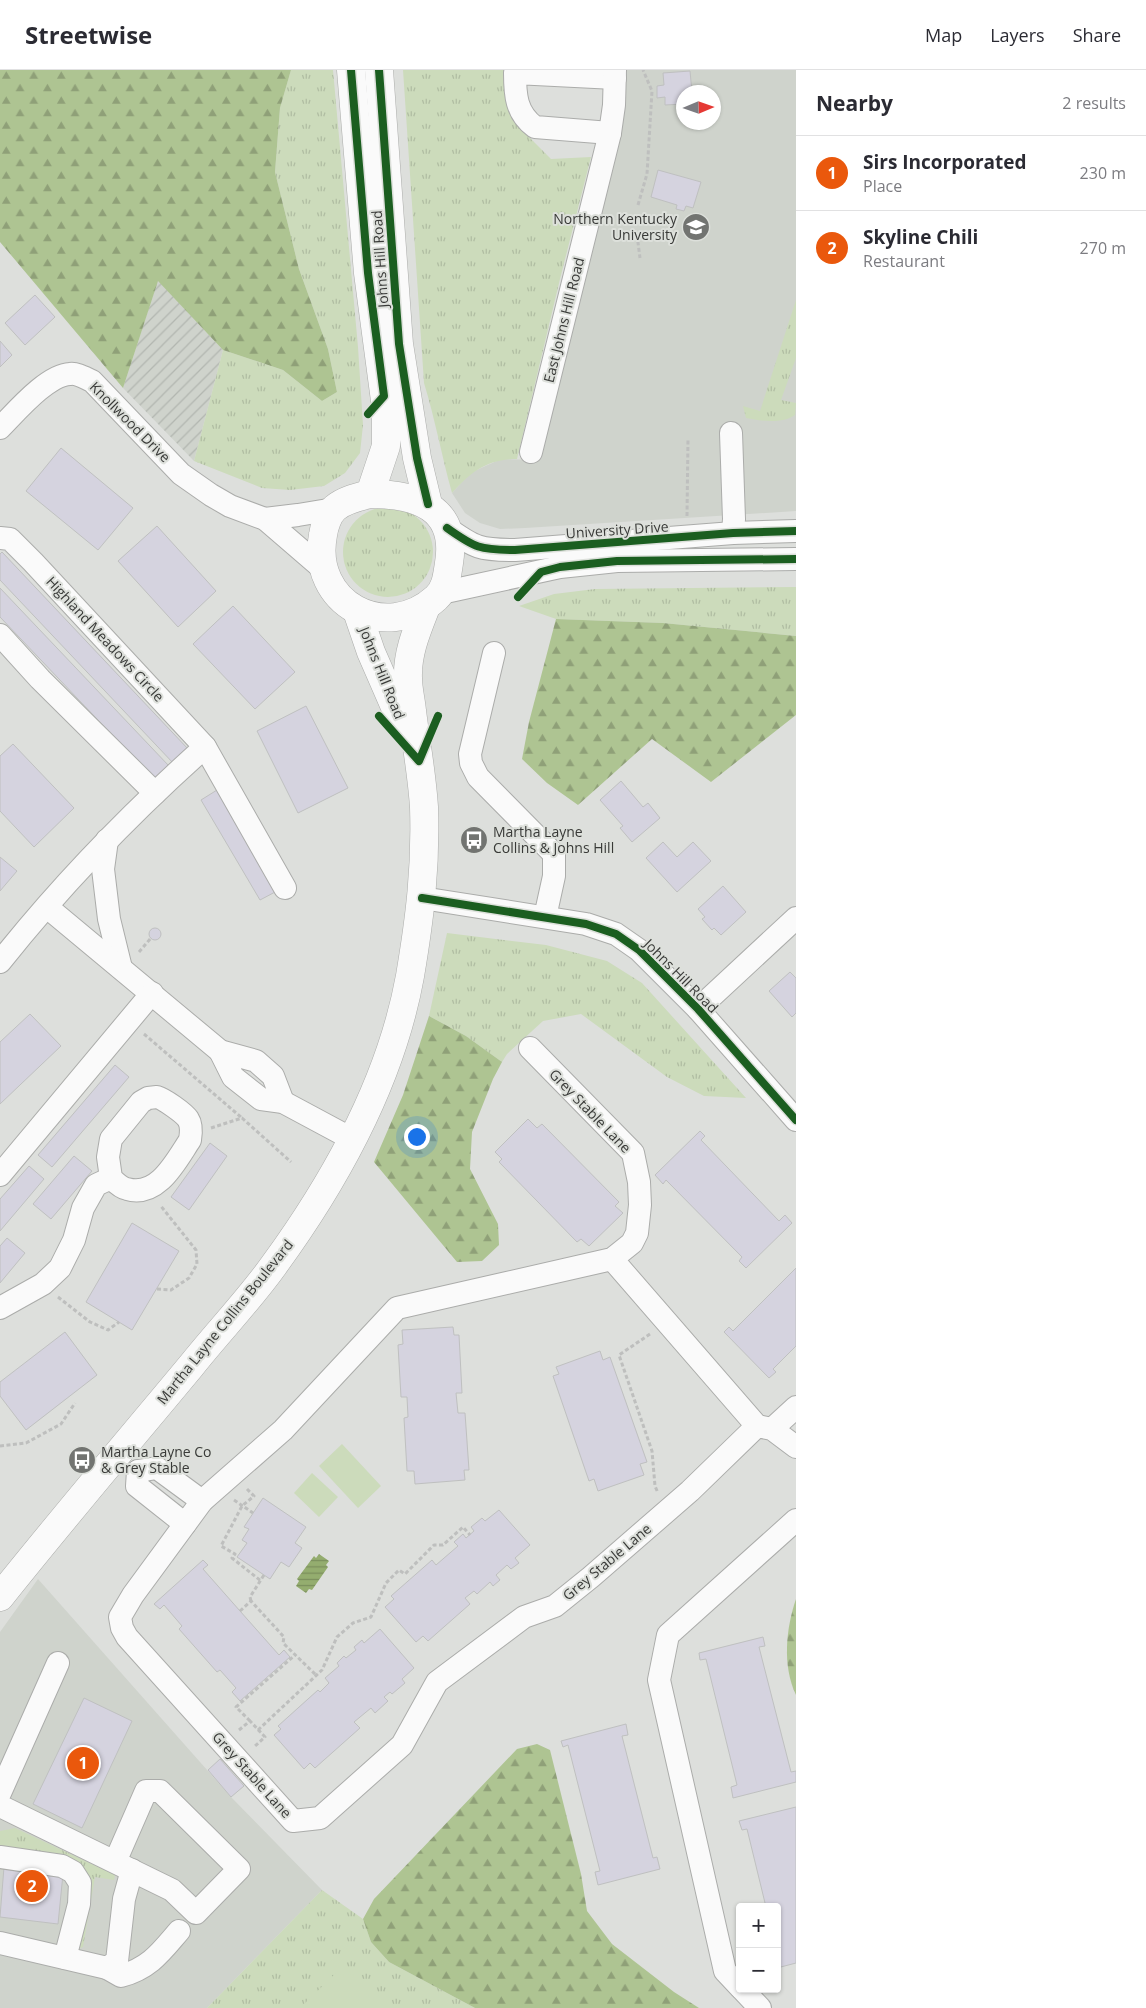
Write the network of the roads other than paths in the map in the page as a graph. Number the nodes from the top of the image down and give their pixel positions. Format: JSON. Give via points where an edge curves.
{"nodes":[{"id":1,"x":351,"y":70,"type":"edge"},
{"id":2,"x":379,"y":70,"type":"edge"},
{"id":3,"x":615,"y":74,"type":"edge"},
{"id":4,"x":610,"y":133,"type":"junction"},
{"id":5,"x":0,"y":428,"type":"edge"},
{"id":6,"x":731,"y":433,"type":"dead end"},
{"id":7,"x":530,"y":452,"type":"dead end"},
{"id":8,"x":370,"y":494,"type":"junction"},
{"id":9,"x":428,"y":504,"type":"junction"},
{"id":10,"x":334,"y":508,"type":"junction"},
{"id":11,"x":265,"y":519,"type":"junction"},
{"id":12,"x":447,"y":528,"type":"junction"},
{"id":13,"x":796,"y":531,"type":"edge"},
{"id":14,"x":733,"y":533,"type":"junction"},
{"id":15,"x":0,"y":538,"type":"edge"},
{"id":16,"x":796,"y":559,"type":"edge"},
{"id":17,"x":323,"y":569,"type":"junction"},
{"id":18,"x":434,"y":600,"type":"junction"},
{"id":19,"x":357,"y":611,"type":"junction"},
{"id":20,"x":0,"y":635,"type":"edge"},
{"id":21,"x":494,"y":653,"type":"dead end"},
{"id":22,"x":205,"y":747,"type":"junction"},
{"id":23,"x":419,"y":761,"type":"junction"},
{"id":24,"x":155,"y":793,"type":"junction"},
{"id":25,"x":107,"y":840,"type":"junction"},
{"id":26,"x":285,"y":888,"type":"dead end"},
{"id":27,"x":422,"y":898,"type":"junction"},
{"id":28,"x":47,"y":907,"type":"junction"},
{"id":29,"x":545,"y":917,"type":"junction"},
{"id":30,"x":796,"y":918,"type":"edge"},
{"id":31,"x":0,"y":962,"type":"edge"},
{"id":32,"x":121,"y":968,"type":"junction"},
{"id":33,"x":152,"y":993,"type":"junction"},
{"id":34,"x":698,"y":1009,"type":"junction"},
{"id":35,"x":530,"y":1048,"type":"dead end"},
{"id":36,"x":796,"y":1120,"type":"edge"},
{"id":37,"x":352,"y":1139,"type":"junction"},
{"id":38,"x":0,"y":1175,"type":"edge"},
{"id":39,"x":110,"y":1178,"type":"junction"},
{"id":40,"x":612,"y":1258,"type":"junction"},
{"id":41,"x":0,"y":1308,"type":"edge"},
{"id":42,"x":796,"y":1407,"type":"edge"},
{"id":43,"x":765,"y":1427,"type":"junction"},
{"id":44,"x":796,"y":1447,"type":"edge"},
{"id":45,"x":127,"y":1463,"type":"junction"},
{"id":46,"x":202,"y":1501,"type":"junction"},
{"id":47,"x":796,"y":1520,"type":"edge"},
{"id":48,"x":185,"y":1524,"type":"junction"},
{"id":49,"x":0,"y":1597,"type":"edge"},
{"id":50,"x":58,"y":1663,"type":"dead end"},
{"id":51,"x":0,"y":1793,"type":"edge"},
{"id":52,"x":0,"y":1806,"type":"edge"},
{"id":53,"x":0,"y":1858,"type":"edge"},
{"id":54,"x":123,"y":1866,"type":"junction"},
{"id":55,"x":179,"y":1931,"type":"dead end"},
{"id":56,"x":0,"y":1943,"type":"edge"},
{"id":57,"x":65,"y":1958,"type":"junction"},
{"id":58,"x":107,"y":1968,"type":"junction"},
{"id":59,"x":736,"y":1983,"type":"edge"},
{"id":60,"x":746,"y":1993,"type":"edge"},
{"id":61,"x":760,"y":2008,"type":"edge"}],
"edges":[{"from":1,"to":8,"type":"main road","name":"Johns Hill Road","via":[[368,273],[386,408],[386,446]]},
{"from":2,"to":9,"type":"main road","name":"Johns Hill Road","via":[[399,344],[417,458]]},
{"from":3,"to":4,"type":"street","name":"East Johns Hill Road"},
{"from":3,"to":4,"type":"street","via":[[515,74],[515,95],[525,120],[535,126]]},
{"from":4,"to":7,"type":"street","name":"East Johns Hill Road"},
{"from":5,"to":11,"type":"street","name":"Knollwood Drive","via":[[45,385],[61,376],[79,375],[92,381],[181,474],[230,506]]},
{"from":6,"to":14,"type":"street"},
{"from":8,"to":9,"type":"main road","via":[[394,494]]},
{"from":8,"to":10,"type":"main road"},
{"from":9,"to":12,"type":"main road"},
{"from":10,"to":11,"type":"street","name":"Knollwood Drive"},
{"from":10,"to":17,"type":"main road","via":[[324,527],[320,548]]},
{"from":11,"to":17,"type":"street","name":"Knollwood Drive"},
{"from":12,"to":14,"type":"street","name":"University Drive","via":[[472,545],[488,550]]},
{"from":12,"to":18,"type":"main road","via":[[450,560],[446,581]]},
{"from":13,"to":14,"type":"street","name":"University Drive"},
{"from":15,"to":22,"type":"street","name":"Highland Meadows Circle","via":[[10,538],[28,556]]},
{"from":16,"to":18,"type":"street","via":[[617,560],[560,567]]},
{"from":17,"to":19,"type":"main road","via":[[337,595]]},
{"from":18,"to":19,"type":"main road","via":[[416,613],[401,617],[385,618]]},
{"from":18,"to":23,"type":"main road","name":"Johns Hill Road","via":[[411,646],[408,678]]},
{"from":19,"to":23,"type":"main road","name":"Johns Hill Road","via":[[371,652]]},
{"from":20,"to":24,"type":"street"},
{"from":21,"to":29,"type":"street","via":[[470,754],[471,763],[478,777],[554,854],[554,876]]},
{"from":22,"to":24,"type":"street"},
{"from":22,"to":26,"type":"street","name":"Highland Meadows Circle"},
{"from":23,"to":27,"type":"main road","name":"Johns Hill Road","via":[[425,849]]},
{"from":24,"to":25,"type":"street"},
{"from":25,"to":28,"type":"street"},
{"from":25,"to":32,"type":"street","via":[[103,869],[109,920]]},
{"from":27,"to":29,"type":"street","name":"Johns Hill Road"},
{"from":27,"to":37,"type":"main road","name":"Martha Layne Collins Boulevard","via":[[400,1019],[386,1062]]},
{"from":28,"to":31,"type":"street"},
{"from":28,"to":32,"type":"street"},
{"from":29,"to":34,"type":"street","name":"Johns Hill Road","via":[[586,924],[616,934],[639,950]]},
{"from":30,"to":34,"type":"street"},
{"from":32,"to":33,"type":"street"},
{"from":33,"to":37,"type":"street","via":[[220,1051],[233,1077],[261,1099],[283,1102]]},
{"from":33,"to":38,"type":"street"},
{"from":34,"to":36,"type":"street","name":"Johns Hill Road"},
{"from":35,"to":40,"type":"street","name":"Grey Stable Lane","via":[[633,1153],[639,1182],[637,1232],[632,1243]]},
{"from":37,"to":45,"type":"main road","name":"Martha Layne Collins Boulevard","via":[[322,1194],[273,1267]]},
{"from":39,"to":39,"type":"street","via":[[108,1157],[111,1139],[141,1102],[157,1097],[188,1119],[190,1140],[162,1180],[146,1188],[126,1189]]},
{"from":39,"to":41,"type":"street","via":[[96,1185],[60,1268],[42,1284]]},
{"from":40,"to":43,"type":"street"},
{"from":40,"to":46,"type":"street","name":"Grey Stable Lane","via":[[397,1308],[284,1430]]},
{"from":42,"to":43,"type":"street","name":"Grey Stable Lane"},
{"from":43,"to":44,"type":"street"},
{"from":43,"to":48,"type":"street","name":"Grey Stable Lane","via":[[591,1578],[554,1606],[524,1617],[437,1682],[402,1745],[320,1818],[293,1821],[122,1628],[120,1617],[133,1595]]},
{"from":45,"to":46,"type":"street","via":[[157,1468]]},
{"from":45,"to":48,"type":"street","via":[[137,1486]]},
{"from":45,"to":49,"type":"main road","name":"Martha Layne Collins Boulevard","via":[[40,1545]]},
{"from":46,"to":48,"type":"street","name":"Grey Stable Lane"},
{"from":47,"to":59,"type":"street","via":[[668,1635],[659,1680],[725,1971]]},
{"from":50,"to":51,"type":"street"},
{"from":52,"to":54,"type":"street"},
{"from":53,"to":57,"type":"street","via":[[62,1866],[73,1872],[80,1883],[79,1904]]},
{"from":54,"to":54,"type":"street","via":[[172,1890],[196,1913],[239,1869],[160,1791],[146,1791]]},
{"from":54,"to":58,"type":"street","via":[[124,1898],[117,1961]]},
{"from":55,"to":58,"type":"street","via":[[154,1960],[135,1972],[121,1976]]},
{"from":56,"to":57,"type":"street"},
{"from":57,"to":58,"type":"street"},
{"from":60,"to":61,"type":"street"}]}
